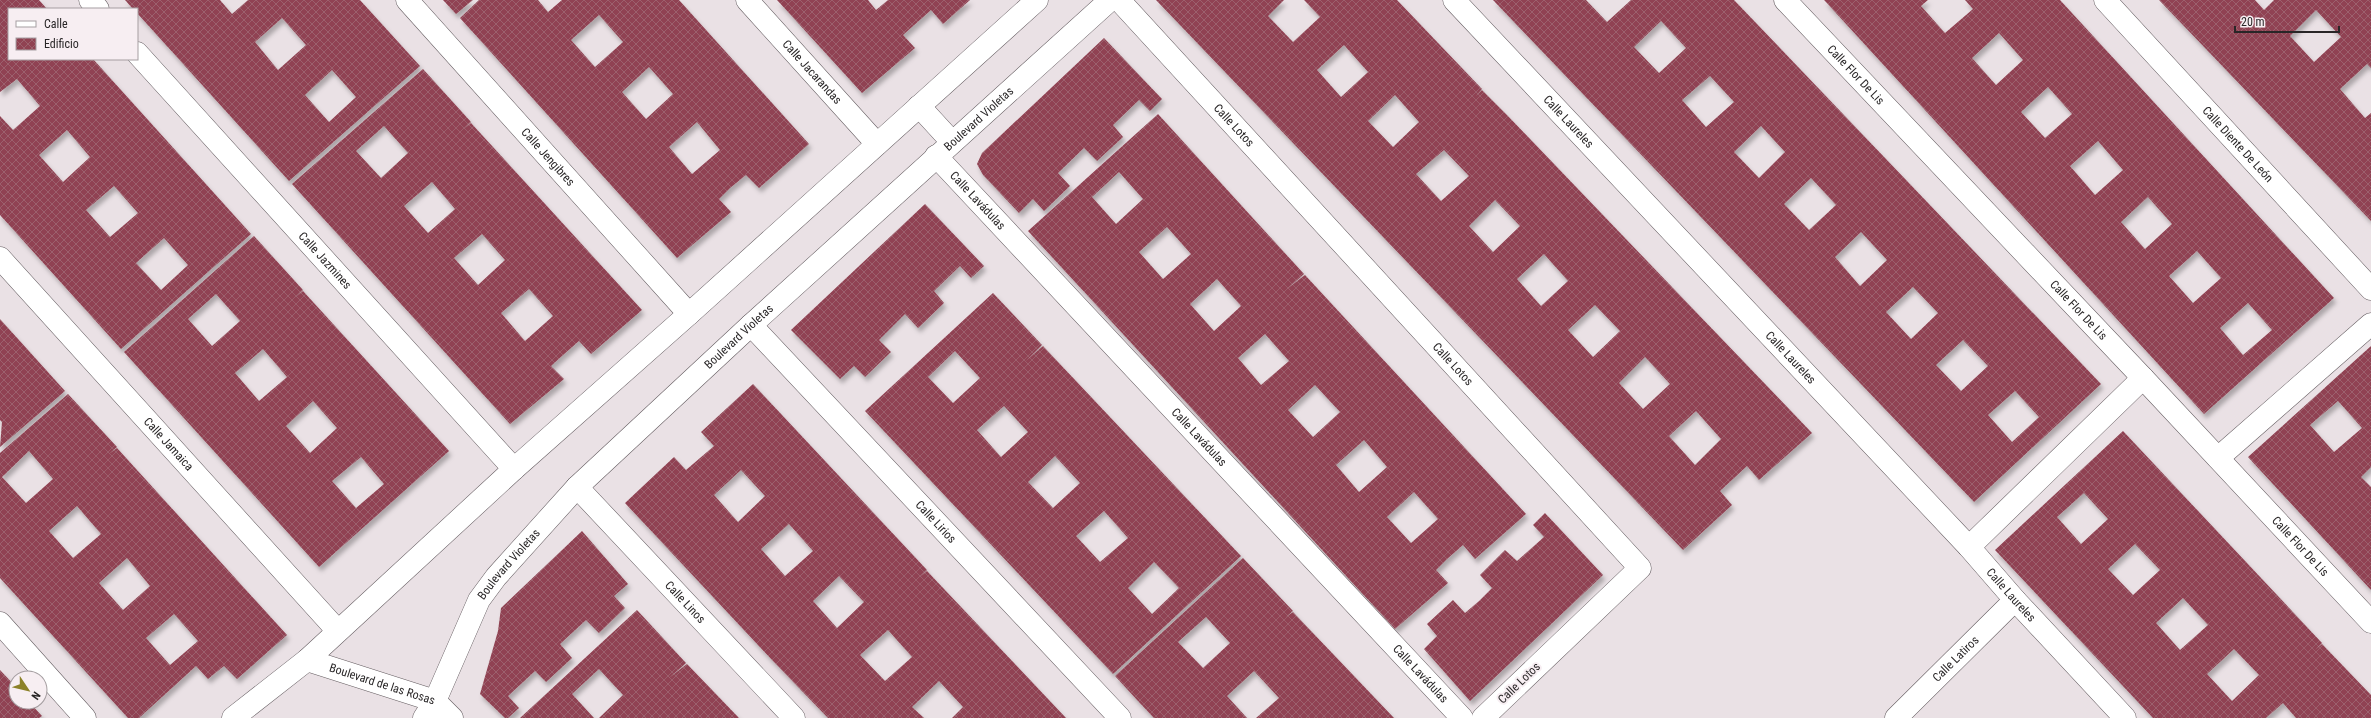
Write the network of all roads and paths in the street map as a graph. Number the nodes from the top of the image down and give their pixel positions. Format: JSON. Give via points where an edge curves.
{"nodes":[{"id":1,"x":90,"y":0,"type":"edge"},
{"id":2,"x":407,"y":0,"type":"edge"},
{"id":3,"x":747,"y":0,"type":"edge"},
{"id":4,"x":1037,"y":0,"type":"edge"},
{"id":5,"x":1110,"y":0,"type":"edge"},
{"id":6,"x":1119,"y":0,"type":"edge"},
{"id":7,"x":1454,"y":0,"type":"edge"},
{"id":8,"x":1785,"y":0,"type":"edge"},
{"id":9,"x":2105,"y":0,"type":"edge"},
{"id":10,"x":97,"y":8,"type":"edge"},
{"id":11,"x":138,"y":53,"type":"edge"},
{"id":12,"x":919,"y":106,"type":"junction"},
{"id":13,"x":877,"y":144,"type":"junction"},
{"id":14,"x":944,"y":149,"type":"junction"},
{"id":15,"x":0,"y":258,"type":"edge"},
{"id":16,"x":2371,"y":289,"type":"edge"},
{"id":17,"x":689,"y":314,"type":"junction"},
{"id":18,"x":2371,"y":324,"type":"edge"},
{"id":19,"x":751,"y":325,"type":"junction"},
{"id":20,"x":2143,"y":378,"type":"junction"},
{"id":21,"x":2218,"y":458,"type":"junction"},
{"id":22,"x":514,"y":469,"type":"junction"},
{"id":23,"x":577,"y":487,"type":"junction"},
{"id":24,"x":1969,"y":547,"type":"junction"},
{"id":25,"x":2014,"y":600,"type":"junction"},
{"id":26,"x":2371,"y":622,"type":"edge"},
{"id":27,"x":0,"y":623,"type":"edge"},
{"id":28,"x":337,"y":630,"type":"junction"},
{"id":29,"x":307,"y":660,"type":"junction"},
{"id":30,"x":430,"y":709,"type":"edge"},
{"id":31,"x":85,"y":718,"type":"edge"},
{"id":32,"x":233,"y":718,"type":"edge"},
{"id":33,"x":452,"y":718,"type":"edge"},
{"id":34,"x":794,"y":718,"type":"edge"},
{"id":35,"x":1120,"y":718,"type":"edge"},
{"id":36,"x":1462,"y":718,"type":"edge"},
{"id":37,"x":1483,"y":718,"type":"edge"},
{"id":38,"x":1896,"y":718,"type":"edge"},
{"id":39,"x":2125,"y":718,"type":"edge"}],
"edges":[{"from":1,"to":10,"type":"street"},
{"from":2,"to":17,"type":"street","name":"Calle Jengibres"},
{"from":3,"to":13,"type":"street","name":"Calle Jacarandas"},
{"from":4,"to":12,"type":"street"},
{"from":5,"to":14,"type":"street","name":"Boulevard Violetas"},
{"from":6,"to":37,"type":"street","name":"Calle Lotos","via":[[1640,568]]},
{"from":7,"to":24,"type":"street","name":"Calle Laureles"},
{"from":8,"to":20,"type":"street","name":"Calle Flor De Lis"},
{"from":9,"to":16,"type":"street","name":"Calle Diente De León"},
{"from":11,"to":22,"type":"street","name":"Calle Jazmines"},
{"from":12,"to":13,"type":"street"},
{"from":12,"to":14,"type":"street","name":"Calle Lavádulas"},
{"from":13,"to":17,"type":"street"},
{"from":14,"to":19,"type":"street","name":"Boulevard Violetas"},
{"from":14,"to":36,"type":"street","name":"Calle Lavádulas"},
{"from":15,"to":28,"type":"street","name":"Calle Jamaica"},
{"from":17,"to":22,"type":"street"},
{"from":18,"to":21,"type":"street"},
{"from":19,"to":23,"type":"street","name":"Boulevard Violetas"},
{"from":19,"to":35,"type":"street","name":"Calle Lirios"},
{"from":20,"to":21,"type":"street","name":"Calle Flor De Lis"},
{"from":20,"to":24,"type":"street"},
{"from":21,"to":26,"type":"street","name":"Calle Flor De Lis"},
{"from":22,"to":28,"type":"street"},
{"from":23,"to":30,"type":"street","name":"Boulevard Violetas","via":[[496,577],[479,600]]},
{"from":23,"to":34,"type":"street","name":"Calle Linos"},
{"from":24,"to":25,"type":"street","name":"Calle Laureles"},
{"from":25,"to":38,"type":"street","name":"Calle Latiros"},
{"from":25,"to":39,"type":"street","name":"Calle Laureles"},
{"from":27,"to":31,"type":"street"},
{"from":28,"to":29,"type":"street"},
{"from":29,"to":30,"type":"street","name":"Boulevard de las Rosas"},
{"from":29,"to":32,"type":"street"},
{"from":30,"to":33,"type":"street","name":"Boulevard de las Rosas"}]}
